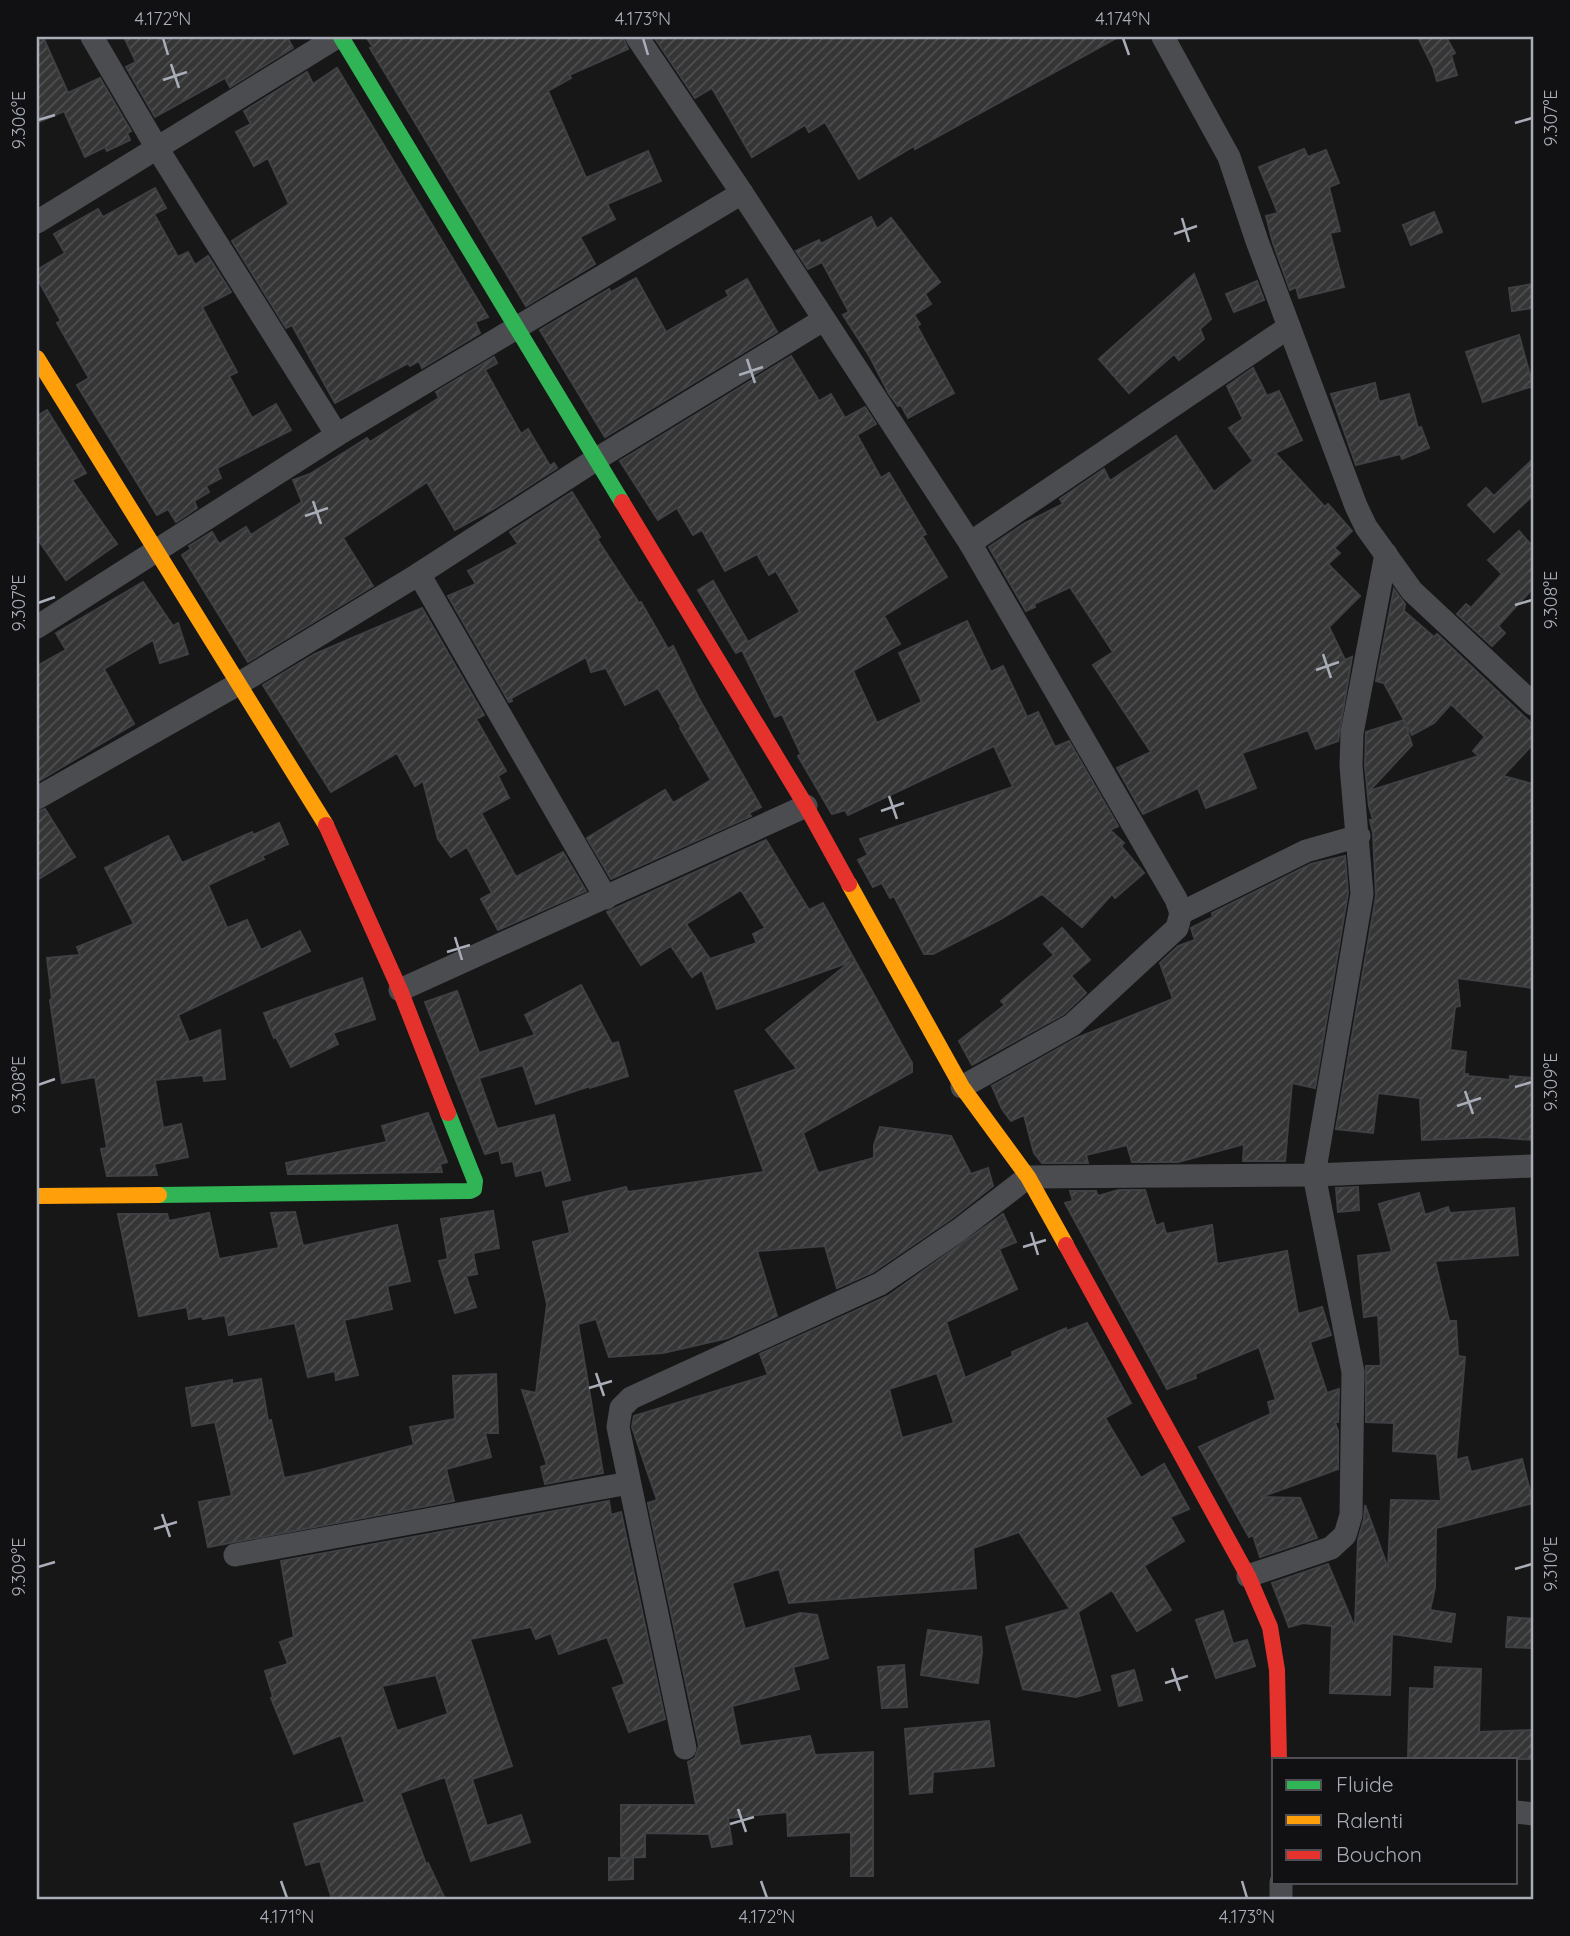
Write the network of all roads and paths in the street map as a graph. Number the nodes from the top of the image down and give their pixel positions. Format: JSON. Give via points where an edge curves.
{"nodes":[{"id":1,"x":92,"y":37,"type":"edge"},
{"id":2,"x":339,"y":37,"type":"edge"},
{"id":3,"x":637,"y":37,"type":"edge"},
{"id":4,"x":1163,"y":37,"type":"edge"},
{"id":5,"x":157,"y":148,"type":"junction"},
{"id":6,"x":742,"y":193,"type":"junction"},
{"id":7,"x":37,"y":222,"type":"edge"},
{"id":8,"x":823,"y":320,"type":"junction"},
{"id":9,"x":1289,"y":327,"type":"junction"},
{"id":10,"x":516,"y":328,"type":"junction"},
{"id":11,"x":37,"y":358,"type":"edge"},
{"id":12,"x":337,"y":435,"type":"junction"},
{"id":13,"x":595,"y":460,"type":"junction"},
{"id":14,"x":970,"y":543,"type":"junction"},
{"id":15,"x":156,"y":549,"type":"junction"},
{"id":16,"x":1386,"y":554,"type":"junction"},
{"id":17,"x":419,"y":574,"type":"junction"},
{"id":18,"x":37,"y":627,"type":"edge"},
{"id":19,"x":240,"y":683,"type":"junction"},
{"id":20,"x":1533,"y":704,"type":"edge"},
{"id":21,"x":37,"y":798,"type":"edge"},
{"id":22,"x":806,"y":806,"type":"junction"},
{"id":23,"x":1359,"y":836,"type":"junction"},
{"id":24,"x":606,"y":898,"type":"junction"},
{"id":25,"x":1181,"y":913,"type":"junction"},
{"id":26,"x":400,"y":990,"type":"junction"},
{"id":27,"x":962,"y":1087,"type":"junction"},
{"id":28,"x":1533,"y":1166,"type":"edge"},
{"id":29,"x":1314,"y":1175,"type":"junction"},
{"id":30,"x":1028,"y":1177,"type":"junction"},
{"id":31,"x":37,"y":1196,"type":"edge"},
{"id":32,"x":629,"y":1483,"type":"junction"},
{"id":33,"x":235,"y":1555,"type":"dead end"},
{"id":34,"x":1248,"y":1576,"type":"junction"},
{"id":35,"x":685,"y":1748,"type":"dead end"},
{"id":36,"x":1279,"y":1758,"type":"edge"}],
"edges":[{"from":1,"to":5,"type":"street"},
{"from":2,"to":5,"type":"street"},
{"from":2,"to":10,"type":"street"},
{"from":3,"to":6,"type":"street"},
{"from":4,"to":9,"type":"street","via":[[1229,157]]},
{"from":5,"to":7,"type":"street"},
{"from":5,"to":12,"type":"street"},
{"from":6,"to":8,"type":"street"},
{"from":6,"to":10,"type":"street"},
{"from":8,"to":13,"type":"street"},
{"from":8,"to":14,"type":"street"},
{"from":9,"to":14,"type":"street"},
{"from":9,"to":16,"type":"street","via":[[1356,506]]},
{"from":10,"to":12,"type":"street"},
{"from":10,"to":13,"type":"street"},
{"from":11,"to":15,"type":"street"},
{"from":12,"to":15,"type":"street"},
{"from":13,"to":17,"type":"street"},
{"from":13,"to":22,"type":"street"},
{"from":14,"to":25,"type":"street"},
{"from":15,"to":18,"type":"street"},
{"from":15,"to":19,"type":"street"},
{"from":16,"to":20,"type":"street","via":[[1412,591]]},
{"from":16,"to":23,"type":"street","via":[[1352,733]]},
{"from":17,"to":19,"type":"street"},
{"from":17,"to":24,"type":"street"},
{"from":19,"to":21,"type":"street"},
{"from":19,"to":26,"type":"street","via":[[324,820]]},
{"from":22,"to":24,"type":"street"},
{"from":22,"to":27,"type":"street"},
{"from":23,"to":25,"type":"street","via":[[1306,851]]},
{"from":23,"to":29,"type":"street","via":[[1362,894]]},
{"from":24,"to":26,"type":"street"},
{"from":25,"to":27,"type":"street","via":[[1177,928],[1072,1025]]},
{"from":26,"to":31,"type":"street","via":[[475,1181],[472,1191]]},
{"from":27,"to":30,"type":"street"},
{"from":28,"to":29,"type":"street"},
{"from":29,"to":30,"type":"street"},
{"from":29,"to":34,"type":"street","via":[[1353,1372],[1351,1515],[1345,1535],[1331,1548]]},
{"from":30,"to":32,"type":"street","via":[[880,1284],[631,1398],[621,1408],[618,1427]]},
{"from":30,"to":34,"type":"street"},
{"from":32,"to":33,"type":"street"},
{"from":32,"to":35,"type":"street"},
{"from":34,"to":36,"type":"street","via":[[1270,1627],[1277,1670]]}]}
